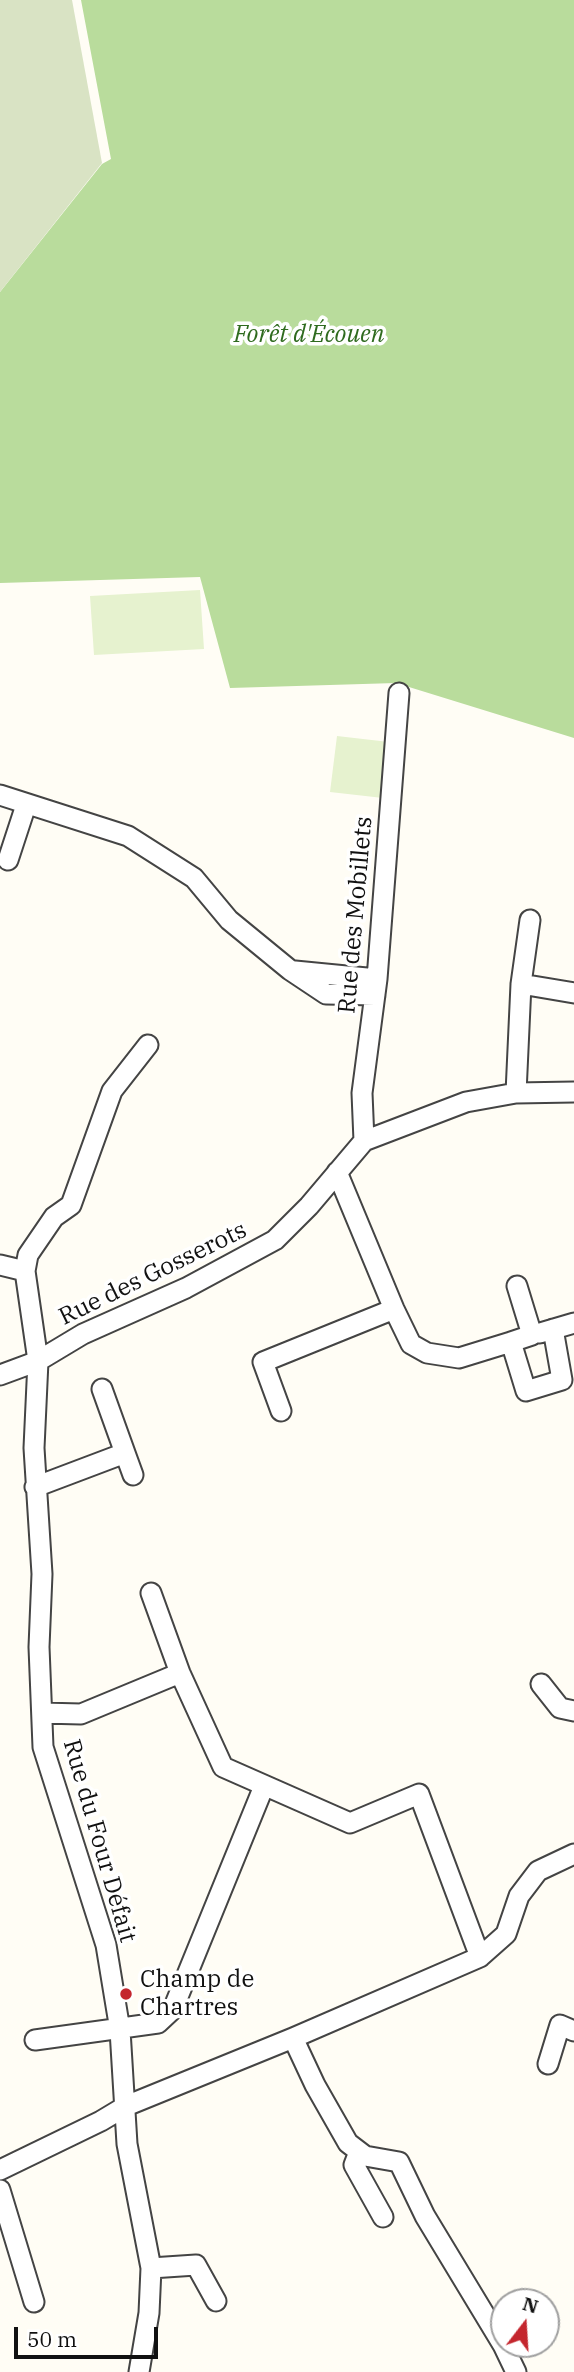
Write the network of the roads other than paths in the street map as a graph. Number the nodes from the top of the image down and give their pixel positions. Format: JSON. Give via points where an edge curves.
{"nodes":[{"id":1,"x":399,"y":693,"type":"dead end"},
{"id":2,"x":0,"y":795,"type":"edge"},
{"id":3,"x":26,"y":805,"type":"junction"},
{"id":4,"x":8,"y":860,"type":"dead end"},
{"id":5,"x":530,"y":920,"type":"dead end"},
{"id":6,"x":521,"y":984,"type":"junction"},
{"id":7,"x":376,"y":987,"type":"junction"},
{"id":8,"x":574,"y":993,"type":"edge"},
{"id":9,"x":148,"y":1045,"type":"dead end"},
{"id":10,"x":574,"y":1092,"type":"edge"},
{"id":11,"x":516,"y":1093,"type":"junction"},
{"id":12,"x":364,"y":1141,"type":"junction"},
{"id":13,"x":337,"y":1172,"type":"junction"},
{"id":14,"x":0,"y":1265,"type":"edge"},
{"id":15,"x":26,"y":1271,"type":"junction"},
{"id":16,"x":516,"y":1286,"type":"dead end"},
{"id":17,"x":394,"y":1309,"type":"junction"},
{"id":18,"x":574,"y":1323,"type":"edge"},
{"id":19,"x":553,"y":1329,"type":"junction"},
{"id":20,"x":532,"y":1335,"type":"junction"},
{"id":21,"x":511,"y":1342,"type":"junction"},
{"id":22,"x":38,"y":1361,"type":"junction"},
{"id":23,"x":0,"y":1375,"type":"edge"},
{"id":24,"x":102,"y":1389,"type":"dead end"},
{"id":25,"x":281,"y":1411,"type":"dead end"},
{"id":26,"x":125,"y":1453,"type":"junction"},
{"id":27,"x":134,"y":1475,"type":"dead end"},
{"id":28,"x":35,"y":1487,"type":"junction"},
{"id":29,"x":151,"y":1593,"type":"dead end"},
{"id":30,"x":180,"y":1673,"type":"junction"},
{"id":31,"x":541,"y":1684,"type":"dead end"},
{"id":32,"x":574,"y":1711,"type":"edge"},
{"id":33,"x":42,"y":1713,"type":"junction"},
{"id":34,"x":264,"y":1786,"type":"junction"},
{"id":35,"x":574,"y":1854,"type":"edge"},
{"id":36,"x":480,"y":1957,"type":"junction"},
{"id":37,"x":120,"y":2030,"type":"junction"},
{"id":38,"x":574,"y":2031,"type":"edge"},
{"id":39,"x":293,"y":2038,"type":"junction"},
{"id":40,"x":35,"y":2040,"type":"dead end"},
{"id":41,"x":548,"y":2064,"type":"dead end"},
{"id":42,"x":126,"y":2106,"type":"junction"},
{"id":43,"x":359,"y":2152,"type":"junction"},
{"id":44,"x":0,"y":2170,"type":"edge"},
{"id":45,"x":0,"y":2190,"type":"edge"},
{"id":46,"x":383,"y":2217,"type":"dead end"},
{"id":47,"x":151,"y":2268,"type":"junction"},
{"id":48,"x":216,"y":2301,"type":"dead end"},
{"id":49,"x":34,"y":2302,"type":"dead end"},
{"id":50,"x":139,"y":2372,"type":"edge"},
{"id":51,"x":516,"y":2372,"type":"edge"}],
"edges":[{"from":1,"to":7,"type":"street","name":"Rue des Mobillets"},
{"from":2,"to":3,"type":"street"},
{"from":3,"to":4,"type":"street"},
{"from":3,"to":7,"type":"street","via":[[128,836],[194,878],[229,920],[290,970]]},
{"from":5,"to":6,"type":"street"},
{"from":6,"to":8,"type":"street"},
{"from":6,"to":11,"type":"street"},
{"from":7,"to":12,"type":"street","name":"Rue des Mobillets","via":[[362,1093]]},
{"from":9,"to":15,"type":"street","via":[[112,1091],[71,1205],[54,1217],[28,1255]]},
{"from":10,"to":11,"type":"street","name":"Rue des Gosserots"},
{"from":11,"to":12,"type":"street","name":"Rue des Gosserots","via":[[466,1102]]},
{"from":12,"to":13,"type":"street","name":"Rue des Gosserots"},
{"from":13,"to":17,"type":"street"},
{"from":13,"to":22,"type":"street","name":"Rue des Gosserots","via":[[275,1240],[186,1288],[83,1334]]},
{"from":14,"to":15,"type":"street"},
{"from":15,"to":22,"type":"street","name":"Rue du Four Défait"},
{"from":16,"to":20,"type":"street"},
{"from":17,"to":21,"type":"street","via":[[411,1344],[427,1353],[459,1359]]},
{"from":17,"to":25,"type":"street","via":[[263,1362]]},
{"from":18,"to":19,"type":"street"},
{"from":19,"to":20,"type":"street"},
{"from":19,"to":21,"type":"street","via":[[562,1380],[547,1385],[526,1391]]},
{"from":20,"to":21,"type":"street"},
{"from":22,"to":23,"type":"street","name":"Rue des Gosserots"},
{"from":22,"to":28,"type":"street","name":"Rue du Four Défait"},
{"from":24,"to":26,"type":"street"},
{"from":26,"to":27,"type":"street"},
{"from":26,"to":28,"type":"street"},
{"from":28,"to":33,"type":"street","name":"Rue du Four Défait","via":[[42,1574]]},
{"from":29,"to":30,"type":"street"},
{"from":30,"to":33,"type":"street","via":[[81,1714]]},
{"from":30,"to":34,"type":"street","via":[[223,1767]]},
{"from":31,"to":32,"type":"street","via":[[560,1708]]},
{"from":33,"to":37,"type":"street","name":"Rue du Four Défait","via":[[43,1747],[106,1945]]},
{"from":34,"to":36,"type":"street","via":[[349,1823],[419,1794]]},
{"from":34,"to":37,"type":"street","via":[[173,2009],[158,2023]]},
{"from":35,"to":36,"type":"street","via":[[538,1871],[519,1896],[506,1934]]},
{"from":36,"to":39,"type":"street"},
{"from":37,"to":40,"type":"street"},
{"from":37,"to":42,"type":"street","name":"Rue du Four Défait"},
{"from":38,"to":41,"type":"street","via":[[560,2025]]},
{"from":39,"to":42,"type":"street"},
{"from":39,"to":43,"type":"street","via":[[348,2143]]},
{"from":42,"to":44,"type":"street"},
{"from":42,"to":47,"type":"street","name":"Rue du Four Défait","via":[[127,2144]]},
{"from":43,"to":46,"type":"street","via":[[354,2165]]},
{"from":43,"to":51,"type":"street","via":[[399,2162],[425,2216]]},
{"from":45,"to":49,"type":"street"},
{"from":47,"to":48,"type":"street","via":[[196,2265]]},
{"from":47,"to":50,"type":"street","name":"Rue du Four Défait"}]}
